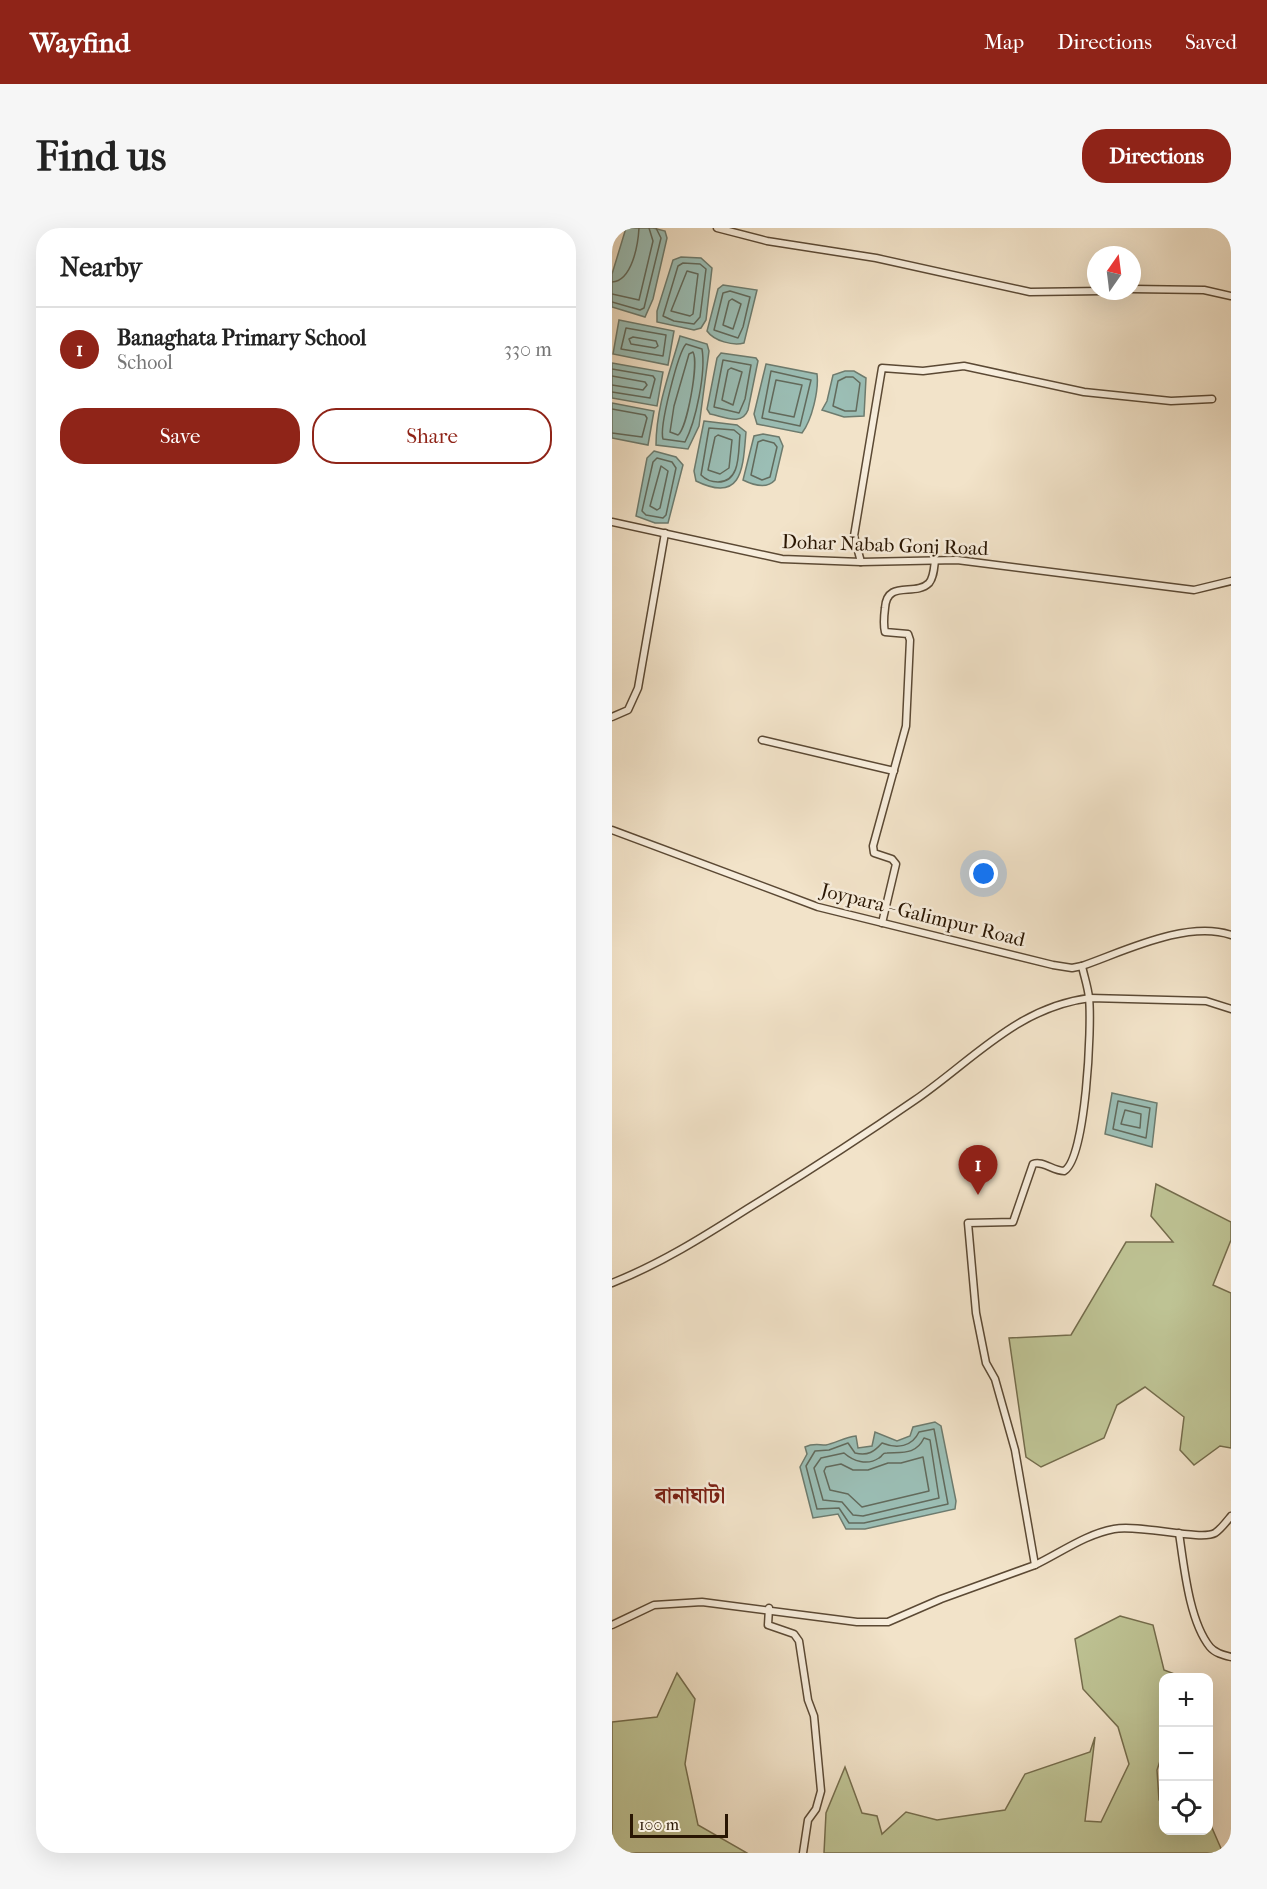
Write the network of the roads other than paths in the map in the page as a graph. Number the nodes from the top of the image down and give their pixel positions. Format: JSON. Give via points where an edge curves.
{"nodes":[{"id":1,"x":717,"y":228,"type":"edge"},
{"id":2,"x":1141,"y":289,"type":"edge"},
{"id":3,"x":1087,"y":291,"type":"edge"},
{"id":4,"x":1231,"y":296,"type":"edge"},
{"id":5,"x":1212,"y":399,"type":"dead end"},
{"id":6,"x":612,"y":522,"type":"edge"},
{"id":7,"x":665,"y":533,"type":"junction"},
{"id":8,"x":935,"y":560,"type":"junction"},
{"id":9,"x":861,"y":562,"type":"junction"},
{"id":10,"x":1231,"y":581,"type":"edge"},
{"id":11,"x":612,"y":717,"type":"edge"},
{"id":12,"x":762,"y":740,"type":"dead end"},
{"id":13,"x":894,"y":771,"type":"junction"},
{"id":14,"x":612,"y":830,"type":"edge"},
{"id":15,"x":882,"y":923,"type":"junction"},
{"id":16,"x":1231,"y":935,"type":"edge"},
{"id":17,"x":1082,"y":966,"type":"junction"},
{"id":18,"x":1090,"y":998,"type":"junction"},
{"id":19,"x":1231,"y":1009,"type":"edge"},
{"id":20,"x":612,"y":1283,"type":"edge"},
{"id":21,"x":1231,"y":1516,"type":"edge"},
{"id":22,"x":1179,"y":1533,"type":"junction"},
{"id":23,"x":1035,"y":1566,"type":"junction"},
{"id":24,"x":769,"y":1608,"type":"junction"},
{"id":25,"x":612,"y":1625,"type":"edge"},
{"id":26,"x":1231,"y":1657,"type":"edge"},
{"id":27,"x":803,"y":1853,"type":"edge"}],
"edges":[{"from":1,"to":3,"type":"street","via":[[767,242],[876,258],[1030,292]]},
{"from":2,"to":4,"type":"street","via":[[1204,290]]},
{"from":5,"to":9,"type":"street","via":[[1171,401],[1075,391],[964,366],[923,371],[882,368],[854,536]]},
{"from":6,"to":7,"type":"street","name":"Dohar Nabab Gonj Road"},
{"from":7,"to":9,"type":"street","name":"Dohar Nabab Gonj Road","via":[[782,559]]},
{"from":7,"to":11,"type":"street","via":[[638,688],[628,710]]},
{"from":8,"to":9,"type":"street","name":"Dohar Nabab Gonj Road"},
{"from":8,"to":10,"type":"street","name":"Dohar Nabab Gonj Road","via":[[1194,590]]},
{"from":8,"to":13,"type":"street","via":[[927,585],[899,588],[885,603],[885,632],[908,634],[910,640],[906,726]]},
{"from":12,"to":13,"type":"street"},
{"from":13,"to":15,"type":"street","via":[[873,846],[874,853],[896,864]]},
{"from":14,"to":15,"type":"street","name":"Joypara - Galimpur Road","via":[[818,907]]},
{"from":15,"to":17,"type":"street","name":"Joypara - Galimpur Road","via":[[1053,965]]},
{"from":16,"to":17,"type":"street","name":"Joypara - Galimpur Road","via":[[1212,930],[1190,931]]},
{"from":17,"to":18,"type":"street"},
{"from":18,"to":19,"type":"street","via":[[1206,1001]]},
{"from":18,"to":20,"type":"street","via":[[1027,1017],[823,1162],[652,1267]]},
{"from":18,"to":23,"type":"street","via":[[1085,1108],[1069,1168],[1056,1171],[1036,1162],[1027,1175],[1013,1222],[968,1224],[976,1313],[986,1363],[995,1379],[1015,1450]]},
{"from":21,"to":22,"type":"street","via":[[1215,1533]]},
{"from":22,"to":23,"type":"street","via":[[1116,1528]]},
{"from":22,"to":26,"type":"street","via":[[1194,1612],[1209,1646]]},
{"from":23,"to":24,"type":"street","via":[[888,1622],[819,1617]]},
{"from":24,"to":25,"type":"street","via":[[668,1603],[654,1605]]},
{"from":24,"to":27,"type":"street","via":[[768,1625],[794,1634],[799,1641],[814,1716],[821,1791],[819,1803],[808,1820]]}]}
